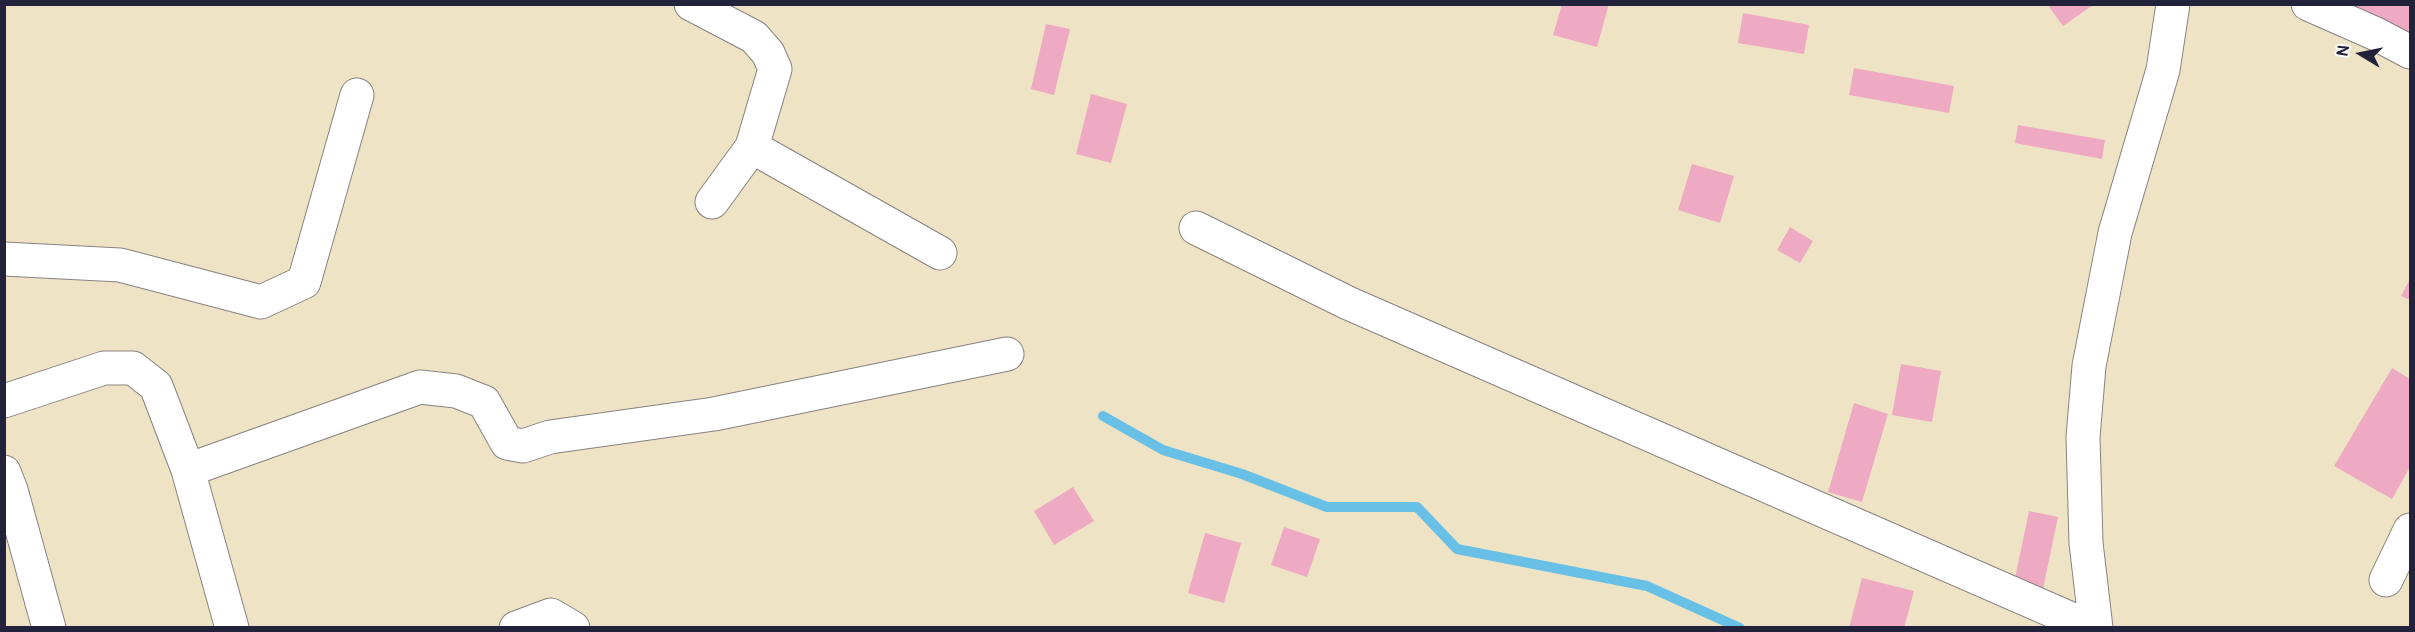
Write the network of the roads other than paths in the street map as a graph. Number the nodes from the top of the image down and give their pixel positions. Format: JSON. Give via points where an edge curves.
{"nodes":[{"id":1,"x":691,"y":4,"type":"edge"},
{"id":2,"x":2173,"y":4,"type":"edge"},
{"id":3,"x":2308,"y":4,"type":"edge"},
{"id":4,"x":2410,"y":52,"type":"edge"},
{"id":5,"x":357,"y":95,"type":"dead end"},
{"id":6,"x":752,"y":147,"type":"junction"},
{"id":7,"x":712,"y":202,"type":"dead end"},
{"id":8,"x":1196,"y":228,"type":"dead end"},
{"id":9,"x":940,"y":252,"type":"dead end"},
{"id":10,"x":4,"y":259,"type":"edge"},
{"id":11,"x":1007,"y":354,"type":"dead end"},
{"id":12,"x":4,"y":401,"type":"edge"},
{"id":13,"x":188,"y":470,"type":"junction"},
{"id":14,"x":4,"y":472,"type":"edge"},
{"id":15,"x":2410,"y":530,"type":"edge"},
{"id":16,"x":2386,"y":580,"type":"dead end"},
{"id":17,"x":49,"y":627,"type":"edge"},
{"id":18,"x":232,"y":627,"type":"edge"},
{"id":19,"x":516,"y":627,"type":"edge"},
{"id":20,"x":573,"y":627,"type":"edge"},
{"id":21,"x":2094,"y":627,"type":"edge"}],
"edges":[{"from":1,"to":6,"type":"street","via":[[754,37],[775,69]]},
{"from":2,"to":21,"type":"street","via":[[2163,70],[2115,233],[2090,366],[2083,437],[2086,543]]},
{"from":3,"to":4,"type":"street"},
{"from":5,"to":10,"type":"street","via":[[304,282],[261,302],[120,265]]},
{"from":6,"to":7,"type":"street"},
{"from":6,"to":9,"type":"street"},
{"from":8,"to":21,"type":"street","via":[[1348,303]]},
{"from":11,"to":13,"type":"street","via":[[714,414],[550,437],[523,447],[507,443],[484,402],[456,391],[420,387]]},
{"from":12,"to":13,"type":"street","via":[[105,368],[133,368],[156,386]]},
{"from":13,"to":18,"type":"street"},
{"from":14,"to":17,"type":"street"},
{"from":15,"to":16,"type":"street"},
{"from":19,"to":20,"type":"street","via":[[551,615]]}]}
